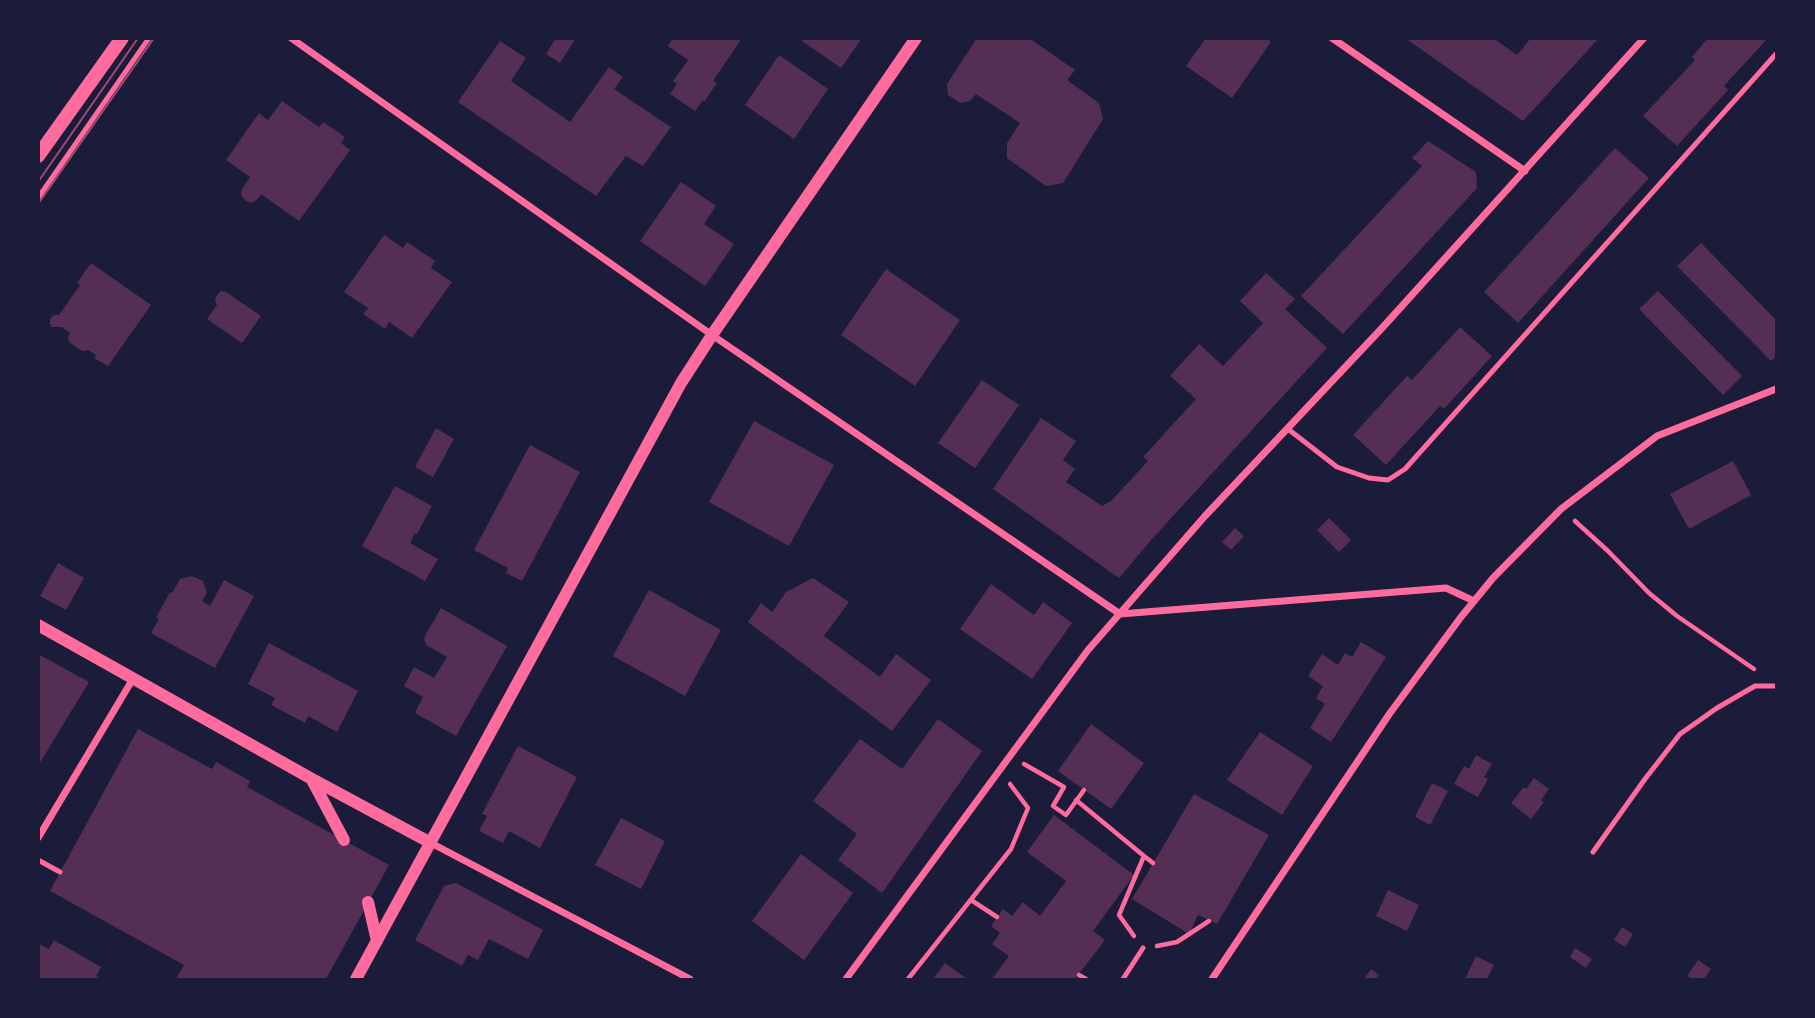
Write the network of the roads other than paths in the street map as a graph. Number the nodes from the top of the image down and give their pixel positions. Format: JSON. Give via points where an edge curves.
{"nodes":[{"id":1,"x":122,"y":38,"type":"edge"},
{"id":2,"x":149,"y":38,"type":"edge"},
{"id":3,"x":291,"y":38,"type":"edge"},
{"id":4,"x":916,"y":38,"type":"edge"},
{"id":5,"x":1332,"y":38,"type":"edge"},
{"id":6,"x":1644,"y":38,"type":"edge"},
{"id":7,"x":1776,"y":54,"type":"edge"},
{"id":8,"x":38,"y":156,"type":"edge"},
{"id":9,"x":1525,"y":171,"type":"junction"},
{"id":10,"x":38,"y":198,"type":"edge"},
{"id":11,"x":712,"y":335,"type":"junction"},
{"id":12,"x":1776,"y":389,"type":"edge"},
{"id":13,"x":1288,"y":429,"type":"junction"},
{"id":14,"x":1474,"y":601,"type":"junction"},
{"id":15,"x":1120,"y":614,"type":"junction"},
{"id":16,"x":38,"y":625,"type":"edge"},
{"id":17,"x":134,"y":677,"type":"junction"},
{"id":18,"x":1776,"y":685,"type":"edge"},
{"id":19,"x":312,"y":779,"type":"junction"},
{"id":20,"x":38,"y":838,"type":"edge"},
{"id":21,"x":344,"y":840,"type":"dead end"},
{"id":22,"x":431,"y":843,"type":"junction"},
{"id":23,"x":1593,"y":852,"type":"dead end"},
{"id":24,"x":38,"y":860,"type":"edge"},
{"id":25,"x":60,"y":872,"type":"dead end"},
{"id":26,"x":368,"y":902,"type":"dead end"},
{"id":27,"x":377,"y":941,"type":"junction"},
{"id":28,"x":1143,"y":948,"type":"road end"},
{"id":29,"x":356,"y":979,"type":"edge"},
{"id":30,"x":690,"y":979,"type":"edge"},
{"id":31,"x":846,"y":979,"type":"edge"},
{"id":32,"x":1124,"y":979,"type":"edge"},
{"id":33,"x":1212,"y":979,"type":"edge"}],
"edges":[{"from":1,"to":8,"type":"main road"},
{"from":2,"to":10,"type":"lane"},
{"from":3,"to":11,"type":"street"},
{"from":4,"to":11,"type":"street"},
{"from":5,"to":9,"type":"street"},
{"from":6,"to":9,"type":"street"},
{"from":7,"to":13,"type":"lane","via":[[1405,469],[1388,480],[1336,467]]},
{"from":9,"to":13,"type":"street"},
{"from":11,"to":15,"type":"street"},
{"from":11,"to":22,"type":"street","via":[[681,383]]},
{"from":12,"to":14,"type":"street","via":[[1657,436],[1561,509]]},
{"from":13,"to":15,"type":"street"},
{"from":14,"to":15,"type":"street","via":[[1446,588]]},
{"from":14,"to":33,"type":"street","via":[[1390,713]]},
{"from":15,"to":31,"type":"street","via":[[1088,650]]},
{"from":16,"to":17,"type":"street"},
{"from":17,"to":19,"type":"street"},
{"from":17,"to":20,"type":"street"},
{"from":18,"to":23,"type":"lane","via":[[1755,686],[1680,734]]},
{"from":19,"to":21,"type":"street"},
{"from":19,"to":22,"type":"street"},
{"from":22,"to":27,"type":"street"},
{"from":22,"to":30,"type":"street"},
{"from":24,"to":25,"type":"lane"},
{"from":26,"to":27,"type":"street"},
{"from":27,"to":29,"type":"street"},
{"from":28,"to":32,"type":"lane"}]}
